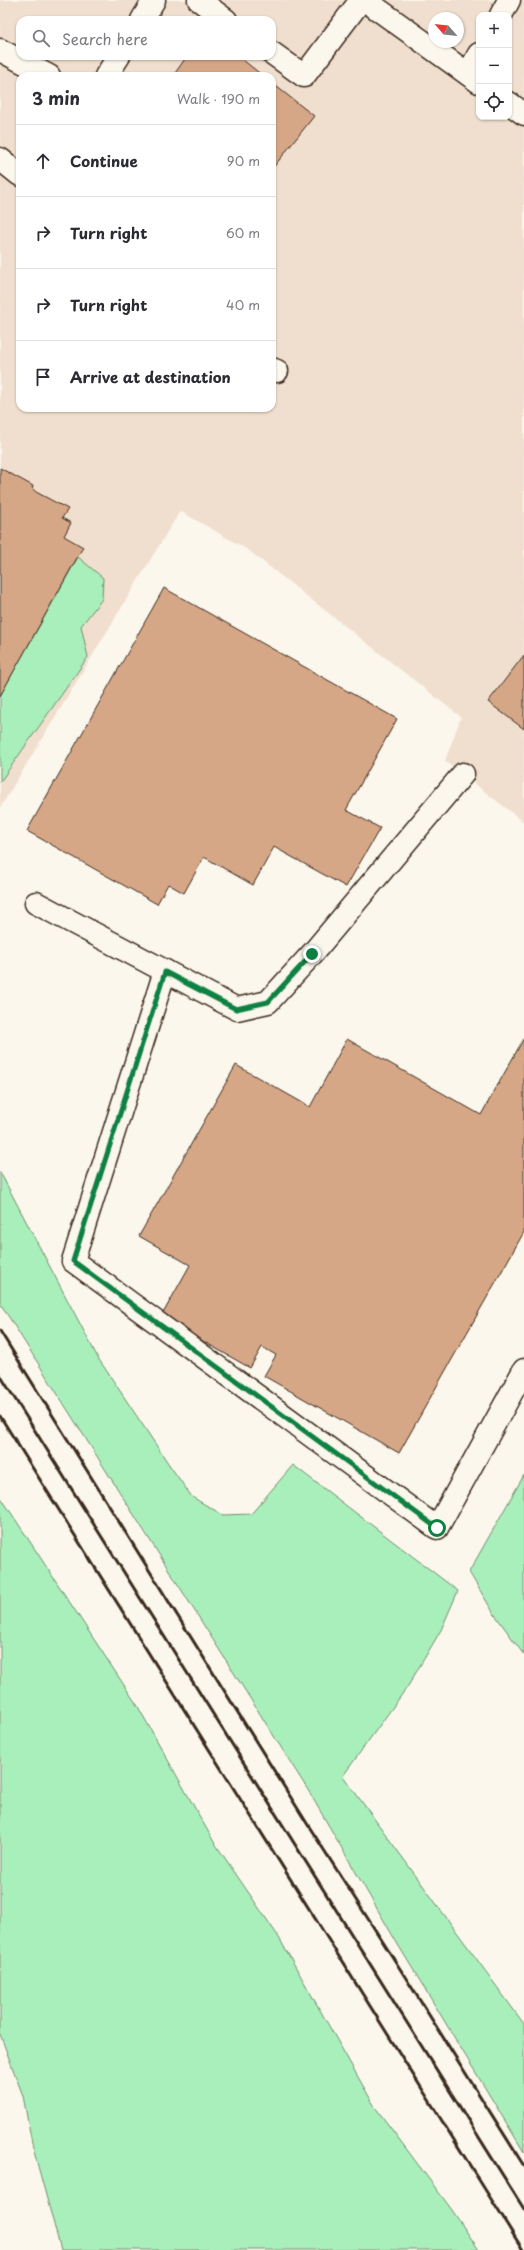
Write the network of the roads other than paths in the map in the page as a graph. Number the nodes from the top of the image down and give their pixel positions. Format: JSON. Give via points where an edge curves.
{"nodes":[{"id":1,"x":154,"y":0,"type":"edge"},
{"id":2,"x":199,"y":0,"type":"edge"},
{"id":3,"x":361,"y":0,"type":"edge"},
{"id":4,"x":365,"y":0,"type":"edge"},
{"id":5,"x":509,"y":0,"type":"edge"},
{"id":6,"x":503,"y":12,"type":"edge"},
{"id":7,"x":144,"y":16,"type":"edge"},
{"id":8,"x":221,"y":16,"type":"edge"},
{"id":9,"x":0,"y":50,"type":"edge"},
{"id":10,"x":276,"y":56,"type":"edge"},
{"id":11,"x":16,"y":58,"type":"edge"},
{"id":12,"x":19,"y":60,"type":"edge"},
{"id":13,"x":116,"y":60,"type":"edge"},
{"id":14,"x":476,"y":66,"type":"edge"},
{"id":15,"x":41,"y":72,"type":"edge"},
{"id":16,"x":109,"y":72,"type":"edge"},
{"id":17,"x":473,"y":78,"type":"edge"},
{"id":18,"x":512,"y":106,"type":"edge"},
{"id":19,"x":524,"y":114,"type":"edge"},
{"id":20,"x":0,"y":159,"type":"edge"},
{"id":21,"x":16,"y":172,"type":"edge"},
{"id":22,"x":463,"y":774,"type":"dead end"},
{"id":23,"x":36,"y":904,"type":"dead end"},
{"id":24,"x":165,"y":972,"type":"junction"},
{"id":25,"x":524,"y":1370,"type":"edge"}],
"edges":[{"from":1,"to":7,"type":"street"},
{"from":2,"to":8,"type":"street"},
{"from":3,"to":10,"type":"street","via":[[304,76]]},
{"from":4,"to":17,"type":"street"},
{"from":5,"to":6,"type":"street"},
{"from":9,"to":11,"type":"street"},
{"from":12,"to":15,"type":"street"},
{"from":13,"to":16,"type":"street"},
{"from":14,"to":17,"type":"street"},
{"from":18,"to":19,"type":"street"},
{"from":20,"to":21,"type":"street"},
{"from":22,"to":24,"type":"street","via":[[312,954],[268,1002],[236,1009]]},
{"from":23,"to":24,"type":"street"},
{"from":24,"to":25,"type":"street","via":[[73,1261],[437,1528]]}]}
